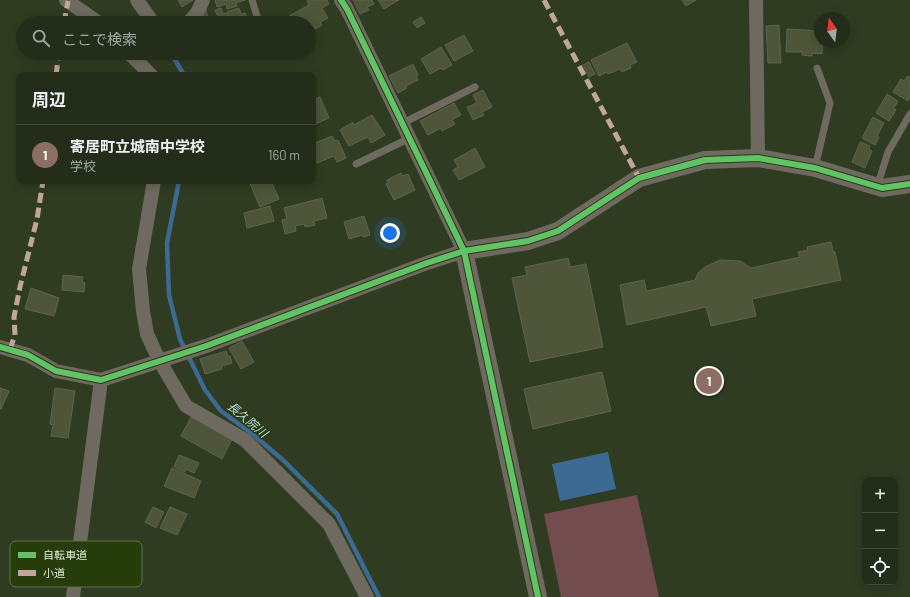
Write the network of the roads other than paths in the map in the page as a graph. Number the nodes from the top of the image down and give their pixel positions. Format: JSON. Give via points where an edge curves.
{"nodes":[{"id":1,"x":66,"y":0,"type":"edge"},
{"id":2,"x":137,"y":0,"type":"edge"},
{"id":3,"x":203,"y":0,"type":"edge"},
{"id":4,"x":252,"y":0,"type":"edge"},
{"id":5,"x":341,"y":0,"type":"edge"},
{"id":6,"x":756,"y":0,"type":"edge"},
{"id":7,"x":89,"y":16,"type":"edge"},
{"id":8,"x":148,"y":16,"type":"edge"},
{"id":9,"x":194,"y":16,"type":"edge"},
{"id":10,"x":258,"y":16,"type":"edge"},
{"id":11,"x":136,"y":60,"type":"edge"},
{"id":12,"x":817,"y":68,"type":"dead end"},
{"id":13,"x":148,"y":72,"type":"edge"},
{"id":14,"x":475,"y":87,"type":"dead end"},
{"id":15,"x":910,"y":114,"type":"edge"},
{"id":16,"x":403,"y":123,"type":"junction"},
{"id":17,"x":410,"y":137,"type":"junction"},
{"id":18,"x":758,"y":158,"type":"junction"},
{"id":19,"x":356,"y":164,"type":"dead end"},
{"id":20,"x":815,"y":168,"type":"junction"},
{"id":21,"x":153,"y":184,"type":"edge"},
{"id":22,"x":910,"y":184,"type":"edge"},
{"id":23,"x":877,"y":187,"type":"junction"},
{"id":24,"x":464,"y":251,"type":"junction"},
{"id":25,"x":0,"y":346,"type":"edge"},
{"id":26,"x":159,"y":360,"type":"junction"},
{"id":27,"x":101,"y":380,"type":"junction"},
{"id":28,"x":80,"y":541,"type":"edge"},
{"id":29,"x":74,"y":587,"type":"edge"},
{"id":30,"x":73,"y":597,"type":"edge"},
{"id":31,"x":367,"y":597,"type":"edge"},
{"id":32,"x":538,"y":597,"type":"edge"}],
"edges":[{"from":1,"to":7,"type":"street"},
{"from":2,"to":8,"type":"street"},
{"from":3,"to":9,"type":"street"},
{"from":4,"to":10,"type":"lane"},
{"from":5,"to":16,"type":"street"},
{"from":6,"to":18,"type":"street"},
{"from":11,"to":13,"type":"street"},
{"from":12,"to":20,"type":"lane","via":[[830,103]]},
{"from":14,"to":16,"type":"lane"},
{"from":15,"to":23,"type":"lane","via":[[888,152]]},
{"from":16,"to":17,"type":"street"},
{"from":17,"to":19,"type":"lane"},
{"from":17,"to":24,"type":"street"},
{"from":18,"to":20,"type":"street"},
{"from":18,"to":24,"type":"street","via":[[705,160],[659,171],[639,178],[558,231],[528,241]]},
{"from":20,"to":23,"type":"street"},
{"from":21,"to":26,"type":"street","via":[[139,269],[147,334]]},
{"from":22,"to":23,"type":"street"},
{"from":24,"to":26,"type":"street","via":[[206,346]]},
{"from":24,"to":32,"type":"street"},
{"from":25,"to":27,"type":"street","via":[[28,355],[56,371]]},
{"from":26,"to":27,"type":"street"},
{"from":26,"to":31,"type":"street","via":[[186,406],[245,440],[329,524]]},
{"from":27,"to":28,"type":"street"},
{"from":29,"to":30,"type":"street"}]}
